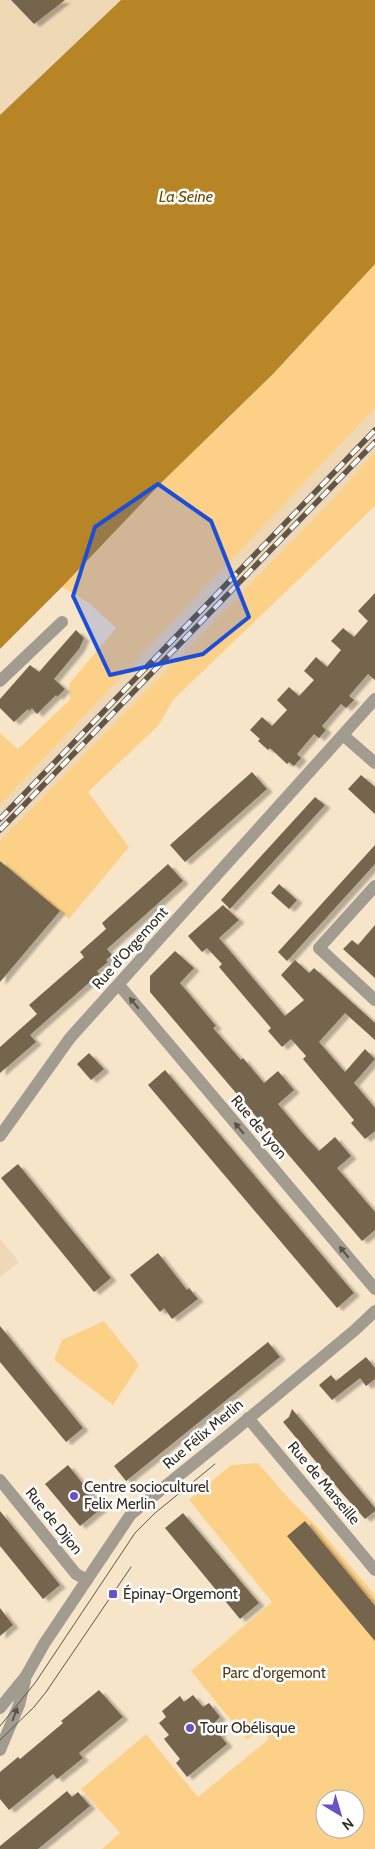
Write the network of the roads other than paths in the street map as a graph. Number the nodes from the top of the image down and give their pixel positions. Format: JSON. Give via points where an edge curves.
{"nodes":[{"id":1,"x":62,"y":622,"type":"dead end"},
{"id":2,"x":0,"y":681,"type":"edge"},
{"id":3,"x":375,"y":699,"type":"edge"},
{"id":4,"x":343,"y":735,"type":"junction"},
{"id":5,"x":375,"y":763,"type":"edge"},
{"id":6,"x":375,"y":886,"type":"edge"},
{"id":7,"x":119,"y":985,"type":"junction"},
{"id":8,"x":375,"y":1000,"type":"edge"},
{"id":9,"x":0,"y":1136,"type":"edge"},
{"id":10,"x":375,"y":1289,"type":"edge"},
{"id":11,"x":375,"y":1311,"type":"edge"},
{"id":12,"x":248,"y":1418,"type":"junction"},
{"id":13,"x":0,"y":1480,"type":"edge"},
{"id":14,"x":375,"y":1570,"type":"edge"},
{"id":15,"x":87,"y":1580,"type":"junction"},
{"id":16,"x":26,"y":1676,"type":"junction"},
{"id":17,"x":0,"y":1708,"type":"edge"},
{"id":18,"x":0,"y":1750,"type":"edge"}],
"edges":[{"from":1,"to":2,"type":"street"},
{"from":3,"to":4,"type":"street","name":"Rue d'Orgemont"},
{"from":4,"to":5,"type":"street"},
{"from":4,"to":7,"type":"street","name":"Rue d'Orgemont"},
{"from":6,"to":8,"type":"street","via":[[319,948]]},
{"from":7,"to":9,"type":"street","name":"Rue d'Orgemont","via":[[70,1038]]},
{"from":10,"to":7,"type":"street","name":"Rue de Lyon","one_way":true},
{"from":11,"to":12,"type":"street","name":"Rue Félix Merlin"},
{"from":12,"to":14,"type":"street","name":"Rue de Marseille"},
{"from":12,"to":15,"type":"street","name":"Rue Félix Merlin","via":[[131,1514]]},
{"from":13,"to":15,"type":"street","name":"Rue de Dijon","via":[[76,1574]]},
{"from":15,"to":16,"type":"street","name":"Rue Félix Merlin"},
{"from":16,"to":17,"type":"street","name":"Rue Félix Merlin"},
{"from":18,"to":16,"type":"street","name":"Rue Félix Merlin","one_way":true,"via":[[19,1705]]}]}
